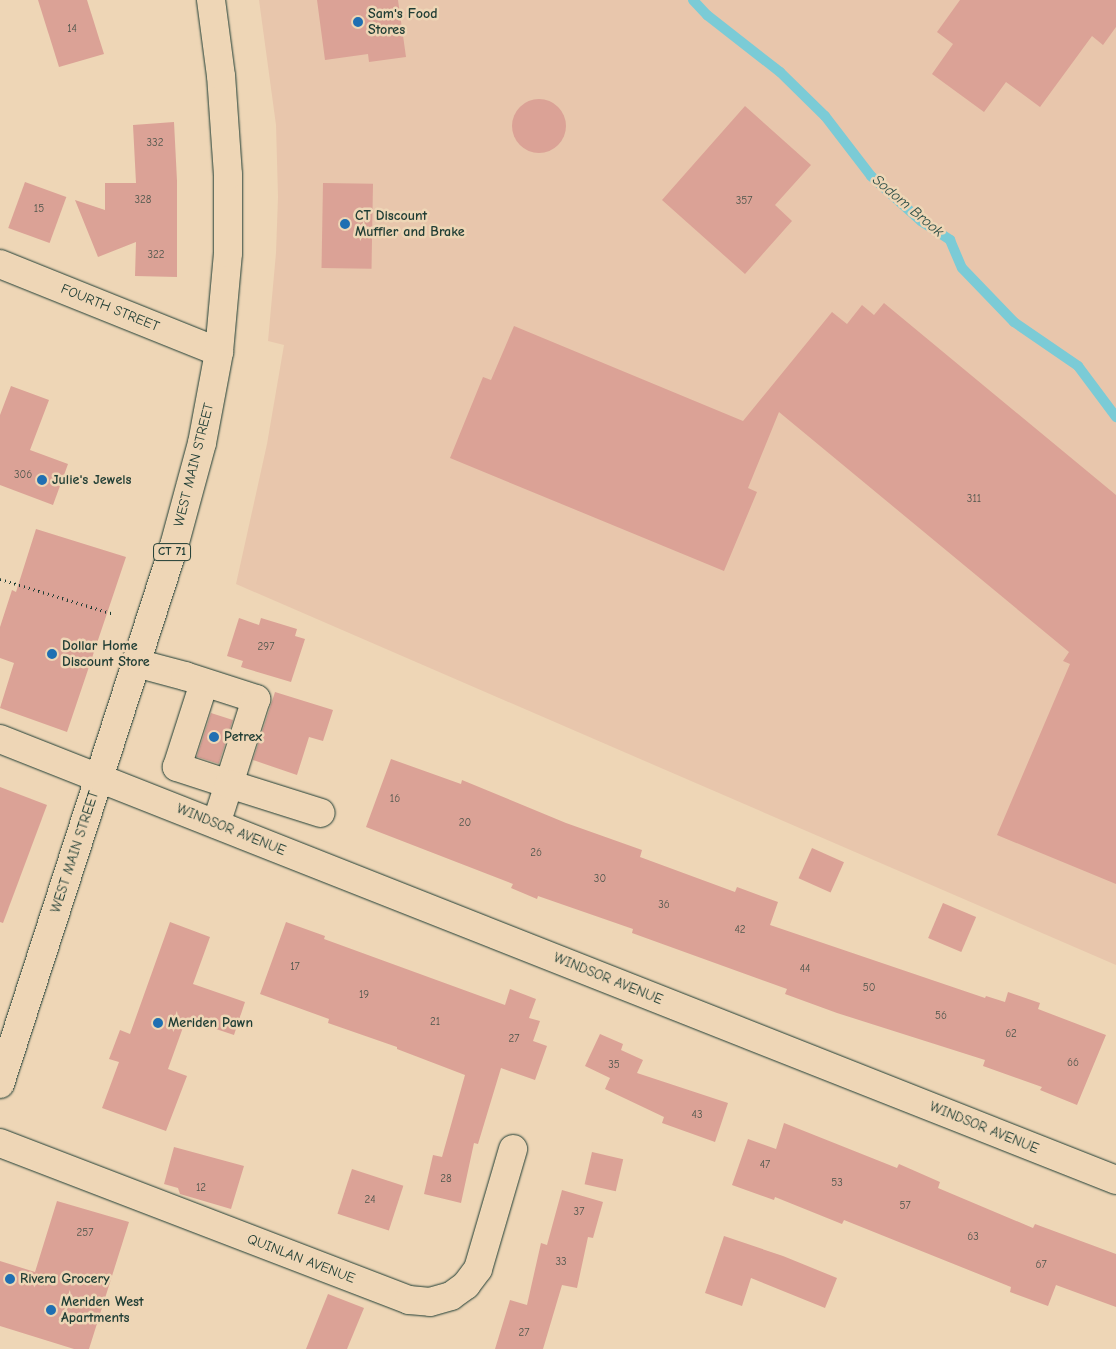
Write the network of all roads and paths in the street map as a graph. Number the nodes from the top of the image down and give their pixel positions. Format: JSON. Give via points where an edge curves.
{"nodes":[{"id":1,"x":211,"y":0,"type":"edge"},
{"id":2,"x":0,"y":264,"type":"edge"},
{"id":3,"x":219,"y":352,"type":"junction"},
{"id":4,"x":0,"y":579,"type":"edge"},
{"id":5,"x":114,"y":614,"type":"dead end"},
{"id":6,"x":136,"y":663,"type":"junction"},
{"id":7,"x":204,"y":683,"type":"junction"},
{"id":8,"x":0,"y":739,"type":"edge"},
{"id":9,"x":99,"y":778,"type":"junction"},
{"id":10,"x":229,"y":784,"type":"junction"},
{"id":11,"x":320,"y":813,"type":"dead end"},
{"id":12,"x":216,"y":824,"type":"junction"},
{"id":13,"x":0,"y":1084,"type":"edge"},
{"id":14,"x":0,"y":1143,"type":"edge"},
{"id":15,"x":513,"y":1149,"type":"dead end"},
{"id":16,"x":1116,"y":1180,"type":"edge"}],
"edges":[{"from":1,"to":3,"type":"street","name":"WEST MAIN STREET","number":"CT 71","via":[[221,76],[228,176],[228,257]]},
{"from":2,"to":3,"type":"street","name":"FOURTH STREET"},
{"from":3,"to":6,"type":"street","name":"WEST MAIN STREET","number":"CT 71","via":[[202,443],[174,546]]},
{"from":4,"to":5,"type":"path"},
{"from":6,"to":7,"type":"street"},
{"from":6,"to":9,"type":"street","name":"WEST MAIN STREET","number":"CT 71"},
{"from":7,"to":10,"type":"street","via":[[177,767]]},
{"from":7,"to":10,"type":"street","via":[[256,699]]},
{"from":8,"to":9,"type":"street","name":"WINDSOR AVENUE"},
{"from":9,"to":12,"type":"street","name":"WINDSOR AVENUE"},
{"from":9,"to":13,"type":"street","name":"WEST MAIN STREET","number":"CT 71"},
{"from":10,"to":11,"type":"street"},
{"from":10,"to":12,"type":"street"},
{"from":12,"to":16,"type":"street","name":"WINDSOR AVENUE"},
{"from":14,"to":15,"type":"street","name":"QUINLAN AVENUE","via":[[409,1300],[430,1302],[451,1296],[466,1285],[478,1269]]}]}
